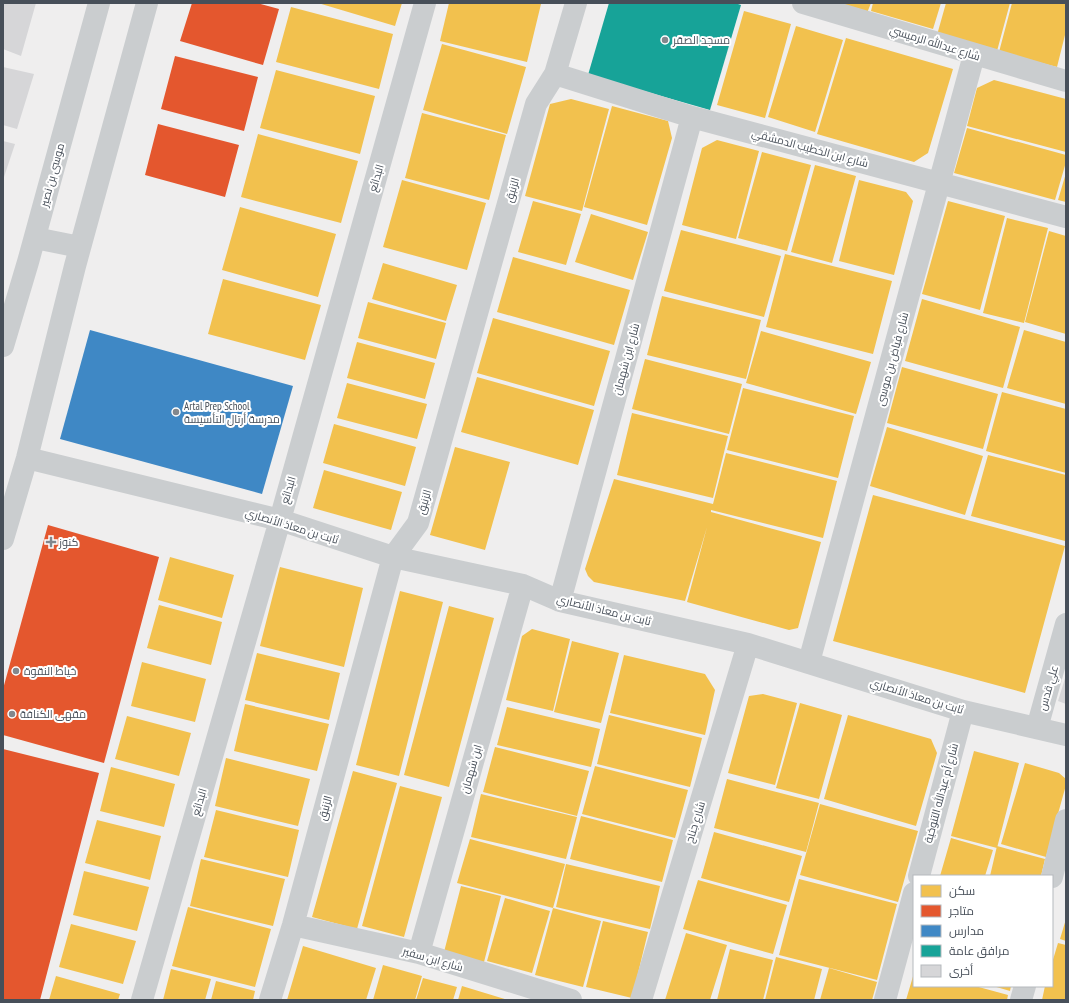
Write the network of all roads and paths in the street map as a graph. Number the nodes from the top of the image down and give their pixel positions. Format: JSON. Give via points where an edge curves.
{"nodes":[{"id":1,"x":99,"y":3,"type":"edge"},
{"id":2,"x":147,"y":3,"type":"edge"},
{"id":3,"x":425,"y":3,"type":"edge"},
{"id":4,"x":576,"y":3,"type":"edge"},
{"id":5,"x":803,"y":3,"type":"edge"},
{"id":6,"x":974,"y":55,"type":"junction"},
{"id":7,"x":556,"y":74,"type":"junction"},
{"id":8,"x":1066,"y":81,"type":"edge"},
{"id":9,"x":692,"y":117,"type":"junction"},
{"id":10,"x":940,"y":183,"type":"junction"},
{"id":11,"x":1066,"y":217,"type":"edge"},
{"id":12,"x":35,"y":238,"type":"junction"},
{"id":13,"x":80,"y":247,"type":"junction"},
{"id":14,"x":3,"y":346,"type":"edge"},
{"id":15,"x":27,"y":458,"type":"junction"},
{"id":16,"x":280,"y":520,"type":"junction"},
{"id":17,"x":3,"y":539,"type":"edge"},
{"id":18,"x":393,"y":558,"type":"junction"},
{"id":19,"x":523,"y":585,"type":"junction"},
{"id":20,"x":560,"y":601,"type":"junction"},
{"id":21,"x":1066,"y":624,"type":"edge"},
{"id":22,"x":748,"y":644,"type":"junction"},
{"id":23,"x":809,"y":662,"type":"junction"},
{"id":24,"x":963,"y":711,"type":"junction"},
{"id":25,"x":1037,"y":728,"type":"junction"},
{"id":26,"x":1066,"y":735,"type":"edge"},
{"id":27,"x":1066,"y":820,"type":"edge"},
{"id":28,"x":918,"y":875,"type":"edge"},
{"id":29,"x":1052,"y":875,"type":"edge"},
{"id":30,"x":913,"y":897,"type":"edge"},
{"id":31,"x":293,"y":925,"type":"junction"},
{"id":32,"x":419,"y":953,"type":"junction"},
{"id":33,"x":1025,"y":987,"type":"edge"},
{"id":34,"x":142,"y":1000,"type":"edge"},
{"id":35,"x":270,"y":1000,"type":"edge"},
{"id":36,"x":571,"y":1000,"type":"edge"},
{"id":37,"x":641,"y":1000,"type":"edge"},
{"id":38,"x":885,"y":1000,"type":"edge"},
{"id":39,"x":1021,"y":1000,"type":"edge"}],
"edges":[{"from":1,"to":12,"type":"street","name":"موسى بن نصير"},
{"from":2,"to":13,"type":"street"},
{"from":3,"to":16,"type":"street","name":"البدائع"},
{"from":4,"to":7,"type":"street","name":"الزنبق"},
{"from":5,"to":6,"type":"street","name":"شارع عبدالله الرميسي"},
{"from":6,"to":8,"type":"street","name":"شارع عبدالله الرميسي"},
{"from":6,"to":10,"type":"street","name":"شارع فياض بن موسى"},
{"from":7,"to":9,"type":"street","name":"شارع ابن الخطيب الدمشقي"},
{"from":7,"to":18,"type":"street","name":"الزنبق","via":[[536,104],[418,523]]},
{"from":9,"to":10,"type":"street","name":"شارع ابن الخطيب الدمشقي"},
{"from":9,"to":20,"type":"street","name":"شارع ابن شهمان"},
{"from":10,"to":11,"type":"street","name":"شارع ابن الخطيب الدمشقي"},
{"from":10,"to":23,"type":"street","name":"شارع فياض بن موسى"},
{"from":12,"to":13,"type":"street"},
{"from":12,"to":14,"type":"street","name":"موسى بن نصير"},
{"from":13,"to":15,"type":"street"},
{"from":15,"to":16,"type":"street","name":"ثابت بن معاذ الأنصاري"},
{"from":15,"to":17,"type":"street"},
{"from":16,"to":18,"type":"street","name":"ثابت بن معاذ الأنصاري"},
{"from":16,"to":34,"type":"street","name":"البدائع"},
{"from":18,"to":19,"type":"street","name":"ثابت بن معاذ الأنصاري"},
{"from":18,"to":31,"type":"street","name":"الزنبق"},
{"from":19,"to":20,"type":"street","name":"ثابت بن معاذ الأنصاري"},
{"from":19,"to":32,"type":"street","name":"ابن شهمان"},
{"from":20,"to":22,"type":"street","name":"ثابت بن معاذ الأنصاري"},
{"from":21,"to":25,"type":"street","name":"علي قدس"},
{"from":22,"to":23,"type":"street","name":"ثابت بن معاذ الأنصاري"},
{"from":22,"to":37,"type":"street","name":"شارع جناح"},
{"from":23,"to":24,"type":"street","name":"ثابت بن معاذ الأنصاري"},
{"from":24,"to":25,"type":"street","name":"ثابت بن معاذ الأنصاري"},
{"from":24,"to":28,"type":"street","name":"شارع أم عبدالله التنوخية"},
{"from":25,"to":26,"type":"street","name":"ثابت بن معاذ الأنصاري"},
{"from":27,"to":29,"type":"street"},
{"from":30,"to":38,"type":"street"},
{"from":31,"to":32,"type":"street","name":"شارع ابن سفير"},
{"from":31,"to":35,"type":"street","name":"الزنبق"},
{"from":32,"to":36,"type":"street","name":"شارع ابن سفير"},
{"from":33,"to":39,"type":"street"}]}
